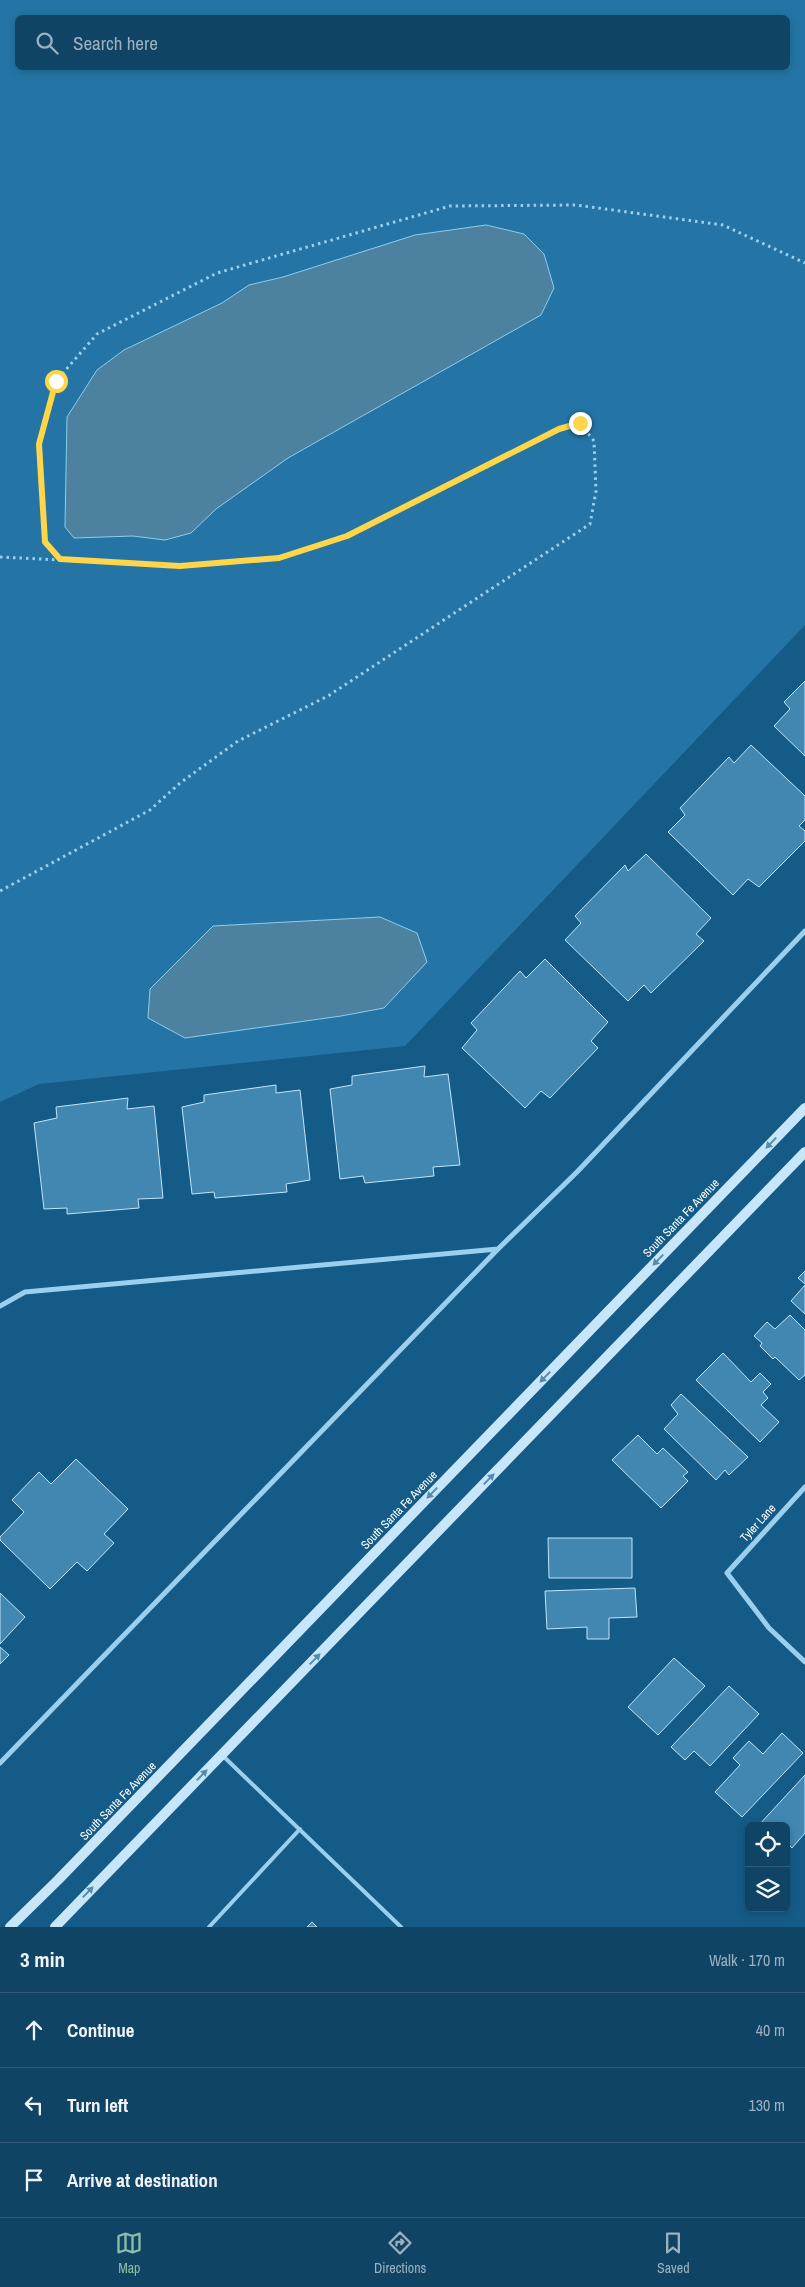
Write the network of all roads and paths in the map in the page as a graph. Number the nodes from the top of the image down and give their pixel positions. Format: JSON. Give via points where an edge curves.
{"nodes":[{"id":1,"x":805,"y":263,"type":"edge"},
{"id":2,"x":0,"y":557,"type":"edge"},
{"id":3,"x":60,"y":559,"type":"junction"},
{"id":4,"x":0,"y":891,"type":"edge"},
{"id":5,"x":805,"y":931,"type":"edge"},
{"id":6,"x":805,"y":1108,"type":"edge"},
{"id":7,"x":805,"y":1152,"type":"edge"},
{"id":8,"x":498,"y":1249,"type":"junction"},
{"id":9,"x":0,"y":1306,"type":"edge"},
{"id":10,"x":805,"y":1487,"type":"edge"},
{"id":11,"x":805,"y":1662,"type":"edge"},
{"id":12,"x":222,"y":1754,"type":"junction"},
{"id":13,"x":0,"y":1763,"type":"edge"},
{"id":14,"x":300,"y":1829,"type":"junction"},
{"id":15,"x":10,"y":1927,"type":"edge"},
{"id":16,"x":54,"y":1927,"type":"edge"},
{"id":17,"x":209,"y":1927,"type":"edge"},
{"id":18,"x":401,"y":1927,"type":"edge"}],
"edges":[{"from":1,"to":3,"type":"path","via":[[723,225],[576,205],[450,206],[217,273],[97,334],[56,381],[39,444],[45,542]]},
{"from":2,"to":3,"type":"path"},
{"from":3,"to":4,"type":"path","via":[[180,566],[279,558],[347,536],[559,429],[580,423],[594,441],[596,491],[590,524],[328,696],[238,741],[180,783],[150,810]]},
{"from":5,"to":8,"type":"street","via":[[584,1164]]},
{"from":6,"to":15,"type":"main road","name":"South Santa Fe Avenue","one_way":true,"via":[[65,1874]]},
{"from":12,"to":7,"type":"main road","one_way":true},
{"from":8,"to":9,"type":"street","via":[[25,1292]]},
{"from":8,"to":13,"type":"street"},
{"from":10,"to":11,"type":"street","name":"Tyler Lane","via":[[727,1573],[769,1628]]},
{"from":12,"to":14,"type":"lane"},
{"from":16,"to":12,"type":"main road","one_way":true},
{"from":14,"to":17,"type":"lane"},
{"from":14,"to":18,"type":"lane"}]}
